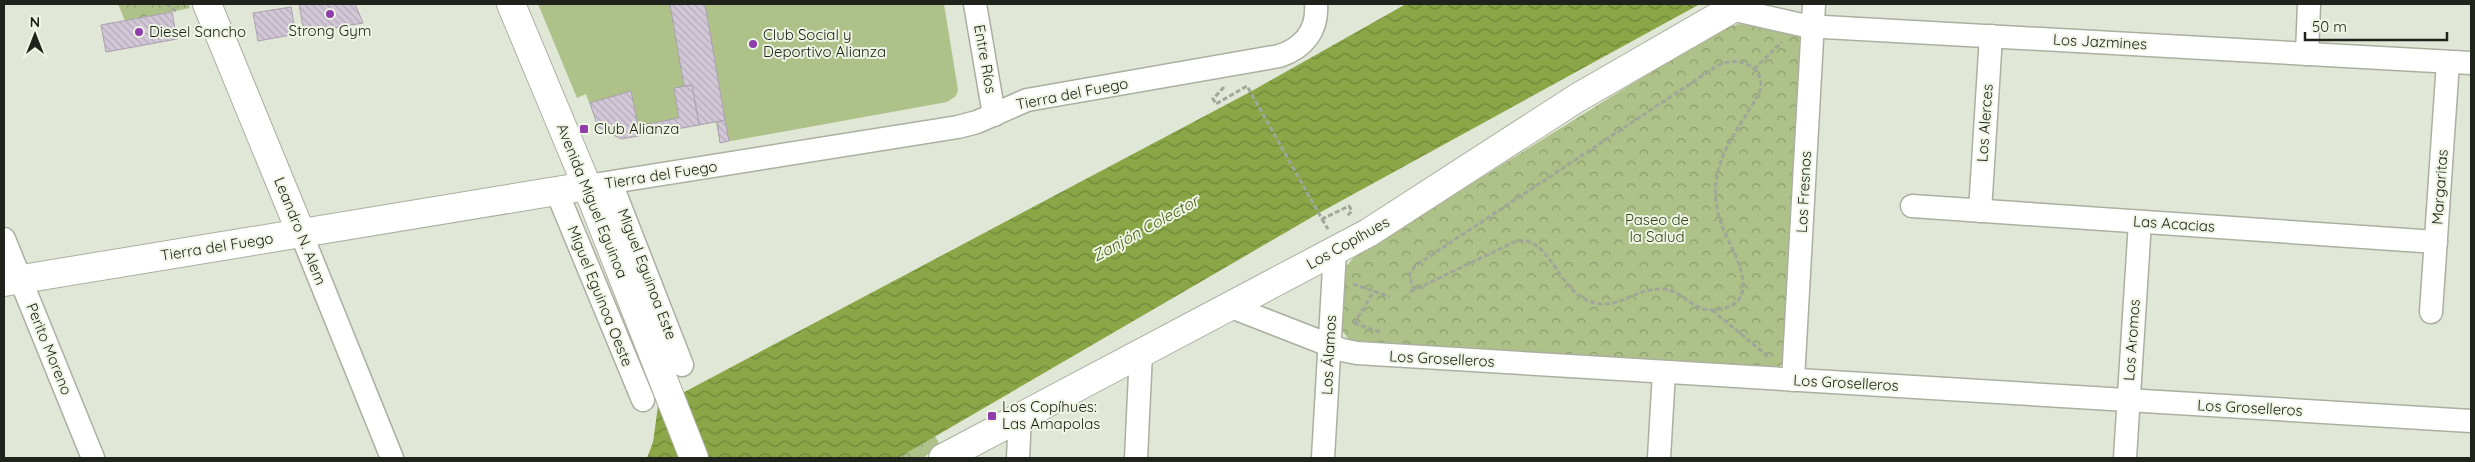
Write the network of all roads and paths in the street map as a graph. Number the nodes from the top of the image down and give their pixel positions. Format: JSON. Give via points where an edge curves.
{"nodes":[{"id":1,"x":166,"y":4,"type":"edge"},
{"id":2,"x":173,"y":4,"type":"edge"},
{"id":3,"x":207,"y":4,"type":"edge"},
{"id":4,"x":512,"y":4,"type":"edge"},
{"id":5,"x":976,"y":4,"type":"edge"},
{"id":6,"x":1316,"y":4,"type":"edge"},
{"id":7,"x":1814,"y":4,"type":"edge"},
{"id":8,"x":2310,"y":4,"type":"edge"},
{"id":9,"x":1736,"y":6,"type":"edge"},
{"id":10,"x":1813,"y":26,"type":"junction"},
{"id":11,"x":1991,"y":36,"type":"junction"},
{"id":12,"x":1784,"y":40,"type":"dead end"},
{"id":13,"x":2307,"y":54,"type":"junction"},
{"id":14,"x":2448,"y":62,"type":"junction"},
{"id":15,"x":2471,"y":63,"type":"edge"},
{"id":16,"x":1754,"y":69,"type":"junction"},
{"id":17,"x":1250,"y":92,"type":"dead end"},
{"id":18,"x":994,"y":115,"type":"junction"},
{"id":19,"x":599,"y":185,"type":"junction"},
{"id":20,"x":556,"y":192,"type":"junction"},
{"id":21,"x":1912,"y":206,"type":"dead end"},
{"id":22,"x":1980,"y":211,"type":"junction"},
{"id":23,"x":1319,"y":213,"type":"dead end"},
{"id":24,"x":2140,"y":222,"type":"junction"},
{"id":25,"x":301,"y":233,"type":"junction"},
{"id":26,"x":4,"y":239,"type":"edge"},
{"id":27,"x":2436,"y":242,"type":"junction"},
{"id":28,"x":1335,"y":251,"type":"junction"},
{"id":29,"x":12,"y":280,"type":"edge"},
{"id":30,"x":1351,"y":283,"type":"dead end"},
{"id":31,"x":1374,"y":291,"type":"junction"},
{"id":32,"x":1390,"y":297,"type":"dead end"},
{"id":33,"x":1229,"y":306,"type":"junction"},
{"id":34,"x":1712,"y":310,"type":"junction"},
{"id":35,"x":2431,"y":312,"type":"dead end"},
{"id":36,"x":1350,"y":330,"type":"dead end"},
{"id":37,"x":1329,"y":345,"type":"junction"},
{"id":38,"x":1140,"y":353,"type":"junction"},
{"id":39,"x":1778,"y":364,"type":"dead end"},
{"id":40,"x":682,"y":365,"type":"dead end"},
{"id":41,"x":1664,"y":372,"type":"junction"},
{"id":42,"x":1793,"y":380,"type":"junction"},
{"id":43,"x":643,"y":400,"type":"dead end"},
{"id":44,"x":2129,"y":400,"type":"junction"},
{"id":45,"x":1020,"y":416,"type":"junction"},
{"id":46,"x":2471,"y":421,"type":"edge"},
{"id":47,"x":93,"y":458,"type":"edge"},
{"id":48,"x":392,"y":458,"type":"edge"},
{"id":49,"x":694,"y":458,"type":"edge"},
{"id":50,"x":942,"y":458,"type":"edge"},
{"id":51,"x":1018,"y":458,"type":"edge"},
{"id":52,"x":1136,"y":458,"type":"edge"},
{"id":53,"x":1323,"y":458,"type":"edge"},
{"id":54,"x":1659,"y":458,"type":"edge"},
{"id":55,"x":2125,"y":458,"type":"edge"}],
"edges":[{"from":1,"to":2,"type":"path","via":[[176,11]]},
{"from":3,"to":25,"type":"main road","name":"Leandro N. Alem"},
{"from":4,"to":19,"type":"main road","name":"Avenida Miguel Eguinoa"},
{"from":5,"to":18,"type":"street","name":"Entre Ríos"},
{"from":6,"to":18,"type":"street","name":"Tierra del Fuego","via":[[1315,22],[1309,37],[1287,53],[1027,100]]},
{"from":7,"to":10,"type":"street","name":"Los Fresnos"},
{"from":8,"to":13,"type":"street"},
{"from":9,"to":10,"type":"street","name":"Los Jazmines","via":[[1787,23]]},
{"from":9,"to":28,"type":"main road","name":"Los Copíhues","via":[[1569,103],[1398,215]]},
{"from":10,"to":11,"type":"street","name":"Los Jazmines"},
{"from":10,"to":42,"type":"street","name":"Los Fresnos"},
{"from":11,"to":13,"type":"street","name":"Los Jazmines"},
{"from":11,"to":22,"type":"street","name":"Los Alerces"},
{"from":12,"to":16,"type":"path"},
{"from":13,"to":14,"type":"street","name":"Los Jazmines"},
{"from":14,"to":15,"type":"street","name":"Los Jazmines"},
{"from":14,"to":27,"type":"street","name":"Margaritas"},
{"from":16,"to":34,"type":"path","via":[[1760,77],[1760,91],[1727,147],[1716,183],[1719,216],[1741,265],[1743,287],[1733,304]]},
{"from":16,"to":34,"type":"path","via":[[1738,60],[1717,66],[1414,266],[1409,276],[1412,291],[1515,241],[1528,240],[1543,250],[1568,287],[1594,303],[1610,305],[1660,289],[1678,294],[1694,306]]},
{"from":17,"to":23,"type":"path"},
{"from":18,"to":19,"type":"street","name":"Tierra del Fuego","via":[[958,127]]},
{"from":19,"to":20,"type":"main road","name":"Tierra del Fuego"},
{"from":19,"to":40,"type":"street","name":"Miguel Eguinoa Este"},
{"from":19,"to":49,"type":"main road","name":"Avenida Miguel Eguinoa","via":[[670,399]]},
{"from":20,"to":25,"type":"main road","name":"Tierra del Fuego"},
{"from":20,"to":43,"type":"street","name":"Miguel Eguinoa Oeste"},
{"from":21,"to":22,"type":"street","name":"Las Acacias"},
{"from":22,"to":24,"type":"street","name":"Las Acacias"},
{"from":24,"to":27,"type":"street","name":"Las Acacias"},
{"from":24,"to":44,"type":"street","name":"Los Aromos"},
{"from":25,"to":29,"type":"main road","name":"Tierra del Fuego"},
{"from":25,"to":48,"type":"street","name":"Leandro N. Alem"},
{"from":26,"to":29,"type":"street","name":"Perito Moreno"},
{"from":27,"to":35,"type":"street","name":"Margaritas"},
{"from":28,"to":33,"type":"main road","name":"Los Copíhues"},
{"from":28,"to":37,"type":"street","name":"Los Álamos"},
{"from":29,"to":47,"type":"street","name":"Perito Moreno"},
{"from":30,"to":31,"type":"path"},
{"from":31,"to":32,"type":"path"},
{"from":31,"to":36,"type":"path"},
{"from":33,"to":37,"type":"street","name":"Los Groselleros"},
{"from":33,"to":38,"type":"main road","name":"Los Copíhues"},
{"from":34,"to":39,"type":"path"},
{"from":37,"to":41,"type":"street","name":"Los Groselleros","via":[[1372,355]]},
{"from":37,"to":53,"type":"street","name":"Los Álamos"},
{"from":38,"to":45,"type":"main road","name":"Los Copíhues"},
{"from":38,"to":52,"type":"street"},
{"from":41,"to":42,"type":"street","name":"Los Groselleros"},
{"from":41,"to":54,"type":"street"},
{"from":42,"to":44,"type":"street","name":"Los Groselleros"},
{"from":44,"to":46,"type":"street","name":"Los Groselleros"},
{"from":44,"to":55,"type":"street","name":"Los Aromos"},
{"from":45,"to":50,"type":"main road","name":"Los Copíhues"},
{"from":45,"to":51,"type":"street"}]}
